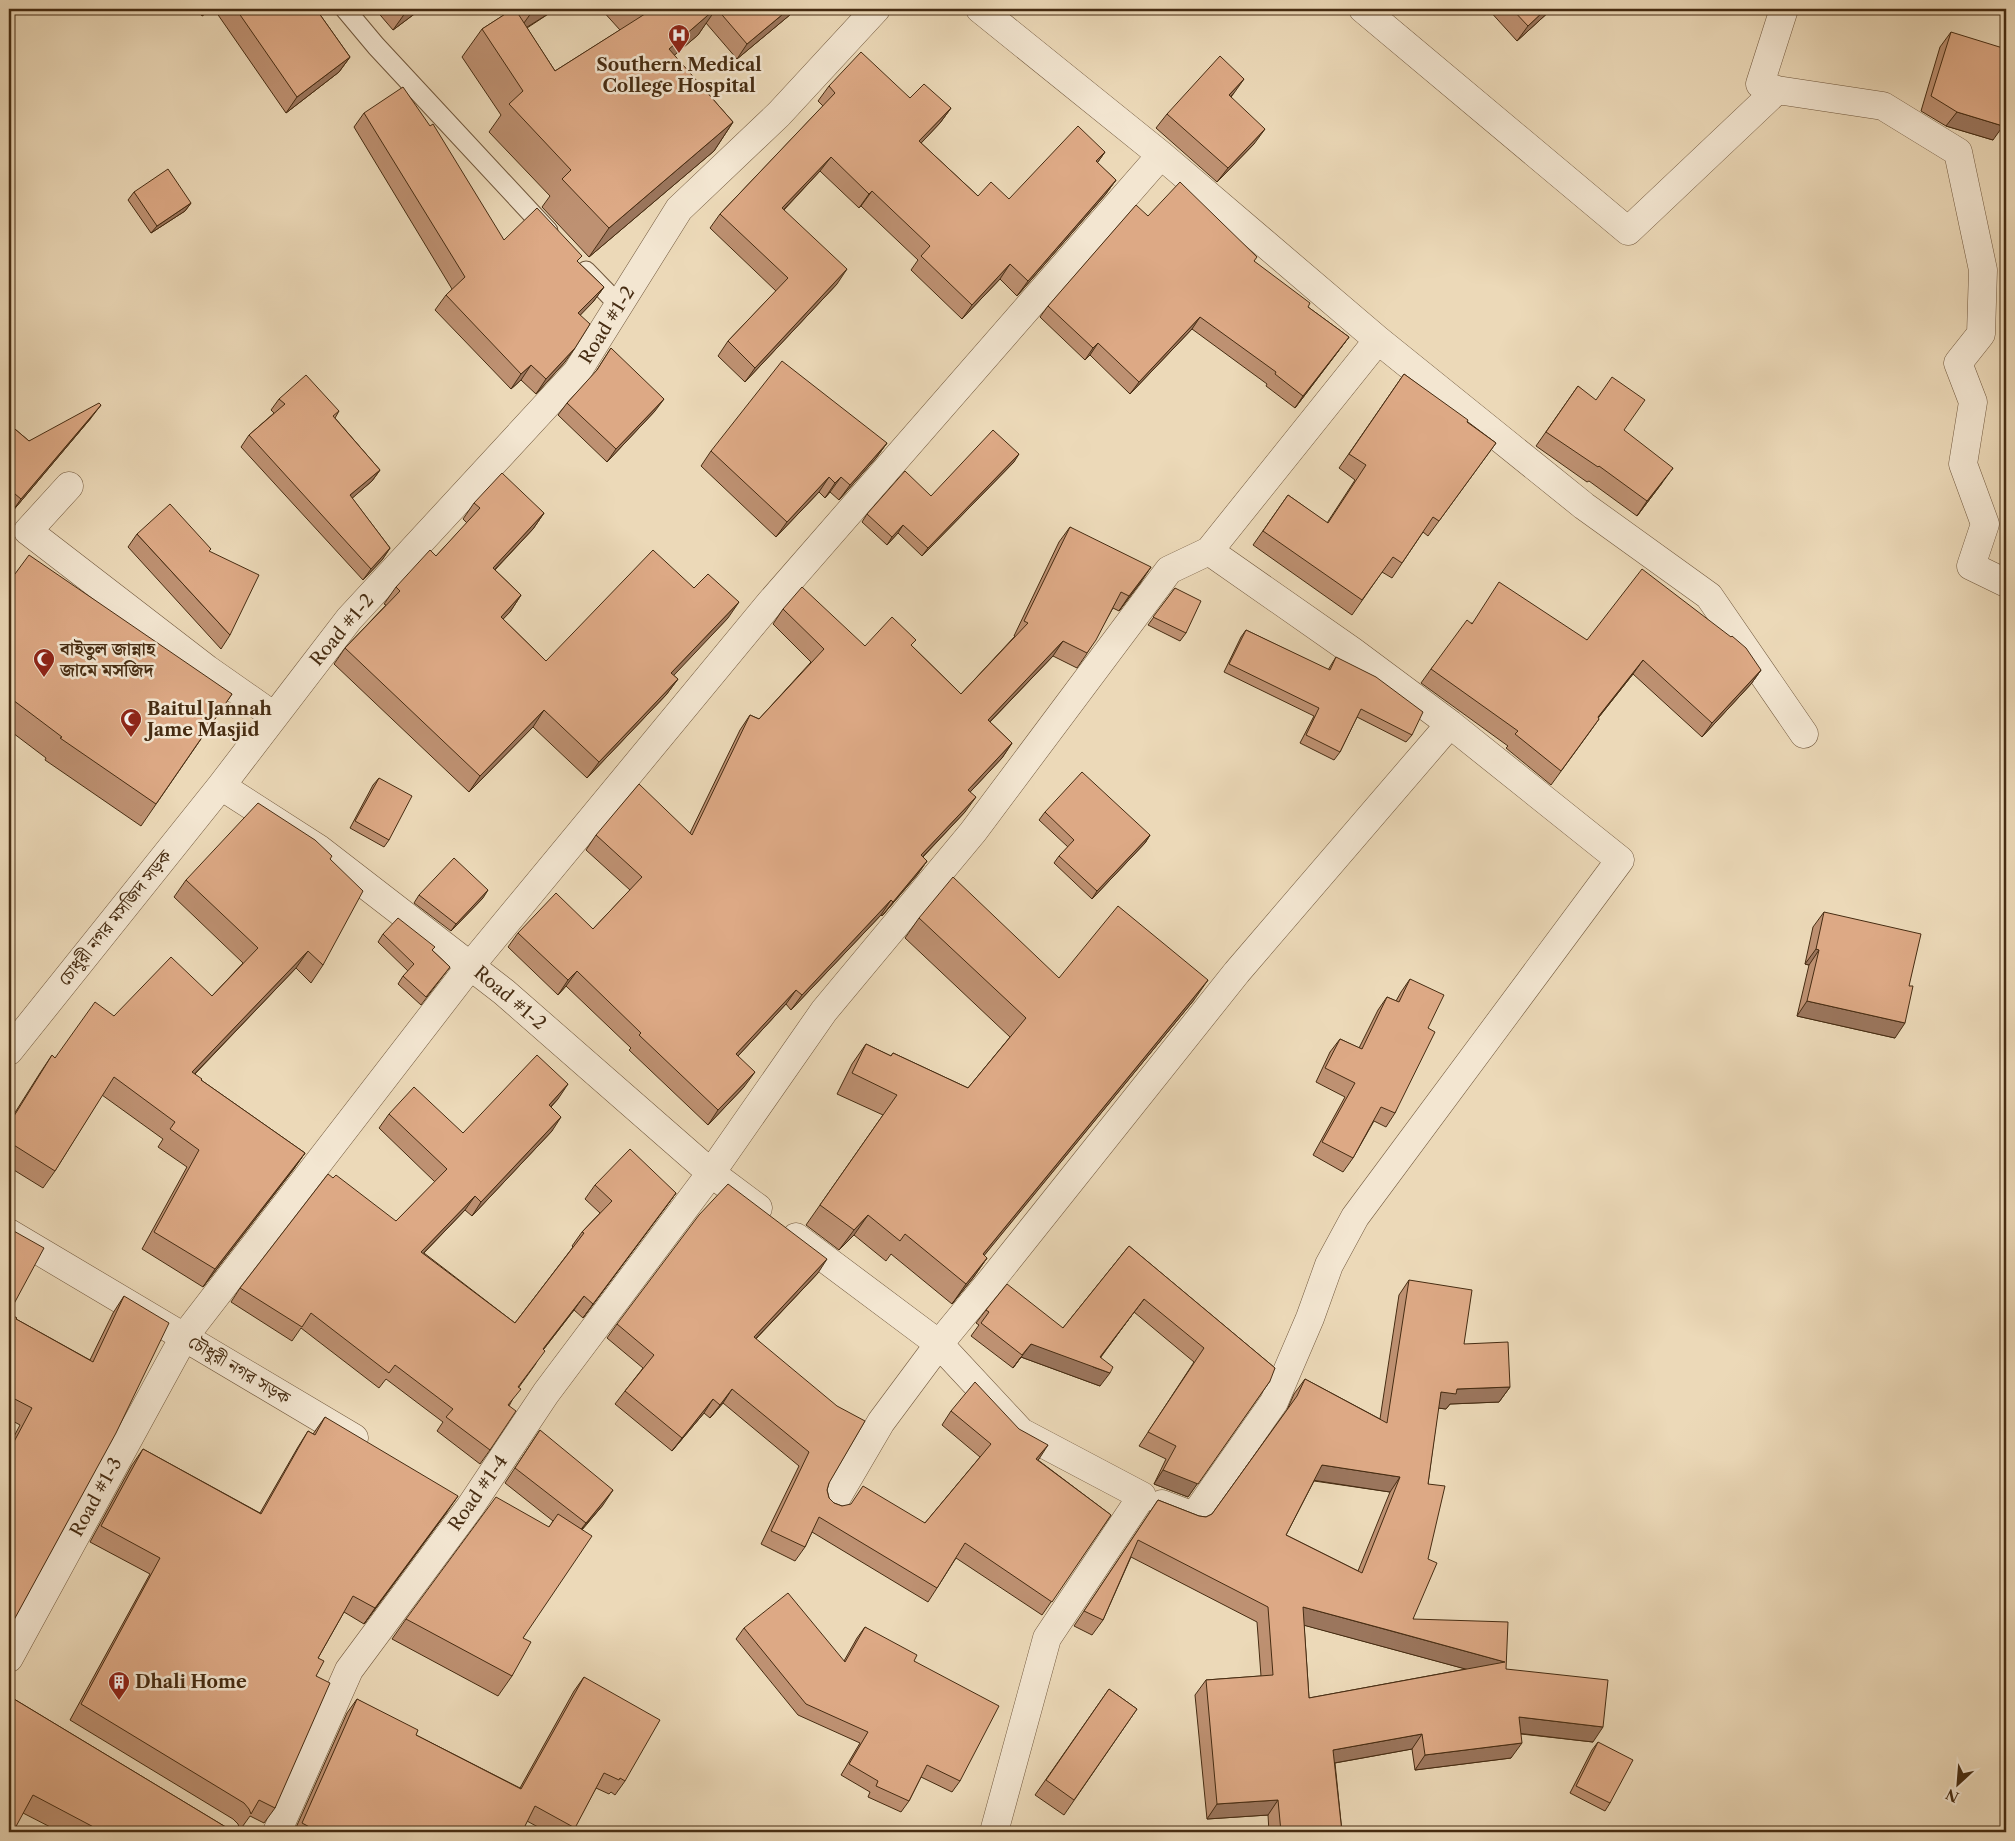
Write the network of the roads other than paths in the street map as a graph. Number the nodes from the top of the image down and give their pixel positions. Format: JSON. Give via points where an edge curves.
{"nodes":[{"id":1,"x":345,"y":9,"type":"edge"},
{"id":2,"x":876,"y":9,"type":"edge"},
{"id":3,"x":980,"y":9,"type":"edge"},
{"id":4,"x":1363,"y":9,"type":"edge"},
{"id":5,"x":1784,"y":9,"type":"edge"},
{"id":6,"x":1777,"y":90,"type":"junction"},
{"id":7,"x":1161,"y":155,"type":"junction"},
{"id":8,"x":557,"y":241,"type":"edge"},
{"id":9,"x":571,"y":255,"type":"edge"},
{"id":10,"x":619,"y":305,"type":"junction"},
{"id":11,"x":1378,"y":340,"type":"junction"},
{"id":12,"x":69,"y":486,"type":"dead end"},
{"id":13,"x":1209,"y":551,"type":"junction"},
{"id":14,"x":2006,"y":583,"type":"edge"},
{"id":15,"x":274,"y":716,"type":"junction"},
{"id":16,"x":1450,"y":724,"type":"junction"},
{"id":17,"x":1804,"y":734,"type":"dead end"},
{"id":18,"x":221,"y":786,"type":"junction"},
{"id":19,"x":471,"y":965,"type":"junction"},
{"id":20,"x":9,"y":1051,"type":"edge"},
{"id":21,"x":712,"y":1173,"type":"junction"},
{"id":22,"x":9,"y":1233,"type":"edge"},
{"id":23,"x":184,"y":1336,"type":"junction"},
{"id":24,"x":939,"y":1344,"type":"junction"},
{"id":25,"x":377,"y":1452,"type":"edge"},
{"id":26,"x":1142,"y":1496,"type":"junction"},
{"id":27,"x":833,"y":1504,"type":"edge"},
{"id":28,"x":9,"y":1658,"type":"edge"},
{"id":29,"x":277,"y":1832,"type":"edge"},
{"id":30,"x":994,"y":1832,"type":"edge"}],
"edges":[{"from":1,"to":8,"type":"lane"},
{"from":2,"to":10,"type":"street","name":"Road #1-2","via":[[779,114],[679,209]]},
{"from":3,"to":7,"type":"street"},
{"from":4,"to":6,"type":"street","via":[[1628,232]]},
{"from":5,"to":6,"type":"street","via":[[1760,84]]},
{"from":6,"to":14,"type":"street","via":[[1883,106],[1958,152],[1983,270],[1981,334],[1958,363],[1973,402],[1963,464],[1985,524],[1971,566]]},
{"from":7,"to":11,"type":"street"},
{"from":7,"to":19,"type":"street","name":"Road #1-3","via":[[770,604]]},
{"from":9,"to":10,"type":"lane"},
{"from":10,"to":15,"type":"street","name":"Road #1-2","via":[[577,372],[349,619]]},
{"from":11,"to":13,"type":"street"},
{"from":11,"to":17,"type":"street","via":[[1584,506],[1709,596]]},
{"from":12,"to":15,"type":"street","via":[[28,531],[207,669]]},
{"from":13,"to":16,"type":"street"},
{"from":13,"to":21,"type":"street","name":"Road #1-4","via":[[1169,570],[973,832],[824,1011]]},
{"from":15,"to":18,"type":"street","name":"Road #1-2"},
{"from":16,"to":24,"type":"street","via":[[1237,972]]},
{"from":16,"to":26,"type":"street","name":"Road #1-2","via":[[1620,860],[1355,1217],[1330,1264],[1274,1402],[1194,1516]]},
{"from":18,"to":19,"type":"street","name":"Road #1-2","via":[[320,849]]},
{"from":18,"to":20,"type":"street","name":"চোধুরী নগর মসজিদ সড়ক"},
{"from":19,"to":21,"type":"street","name":"Road #1-2"},
{"from":19,"to":23,"type":"street","name":"Road #1-3"},
{"from":21,"to":24,"type":"street","name":"Road #1-2"},
{"from":21,"to":29,"type":"street","name":"Road #1-4","via":[[461,1502],[349,1670]]},
{"from":22,"to":23,"type":"street","name":"চৌধুরী নগর সড়ক"},
{"from":23,"to":25,"type":"street","name":"চৌধুরী নগর সড়ক"},
{"from":23,"to":28,"type":"street","name":"Road #1-3"},
{"from":24,"to":26,"type":"street","name":"Road #1-2","via":[[1022,1432]]},
{"from":24,"to":27,"type":"street","via":[[880,1422]]},
{"from":26,"to":30,"type":"street","via":[[1047,1638]]}]}
